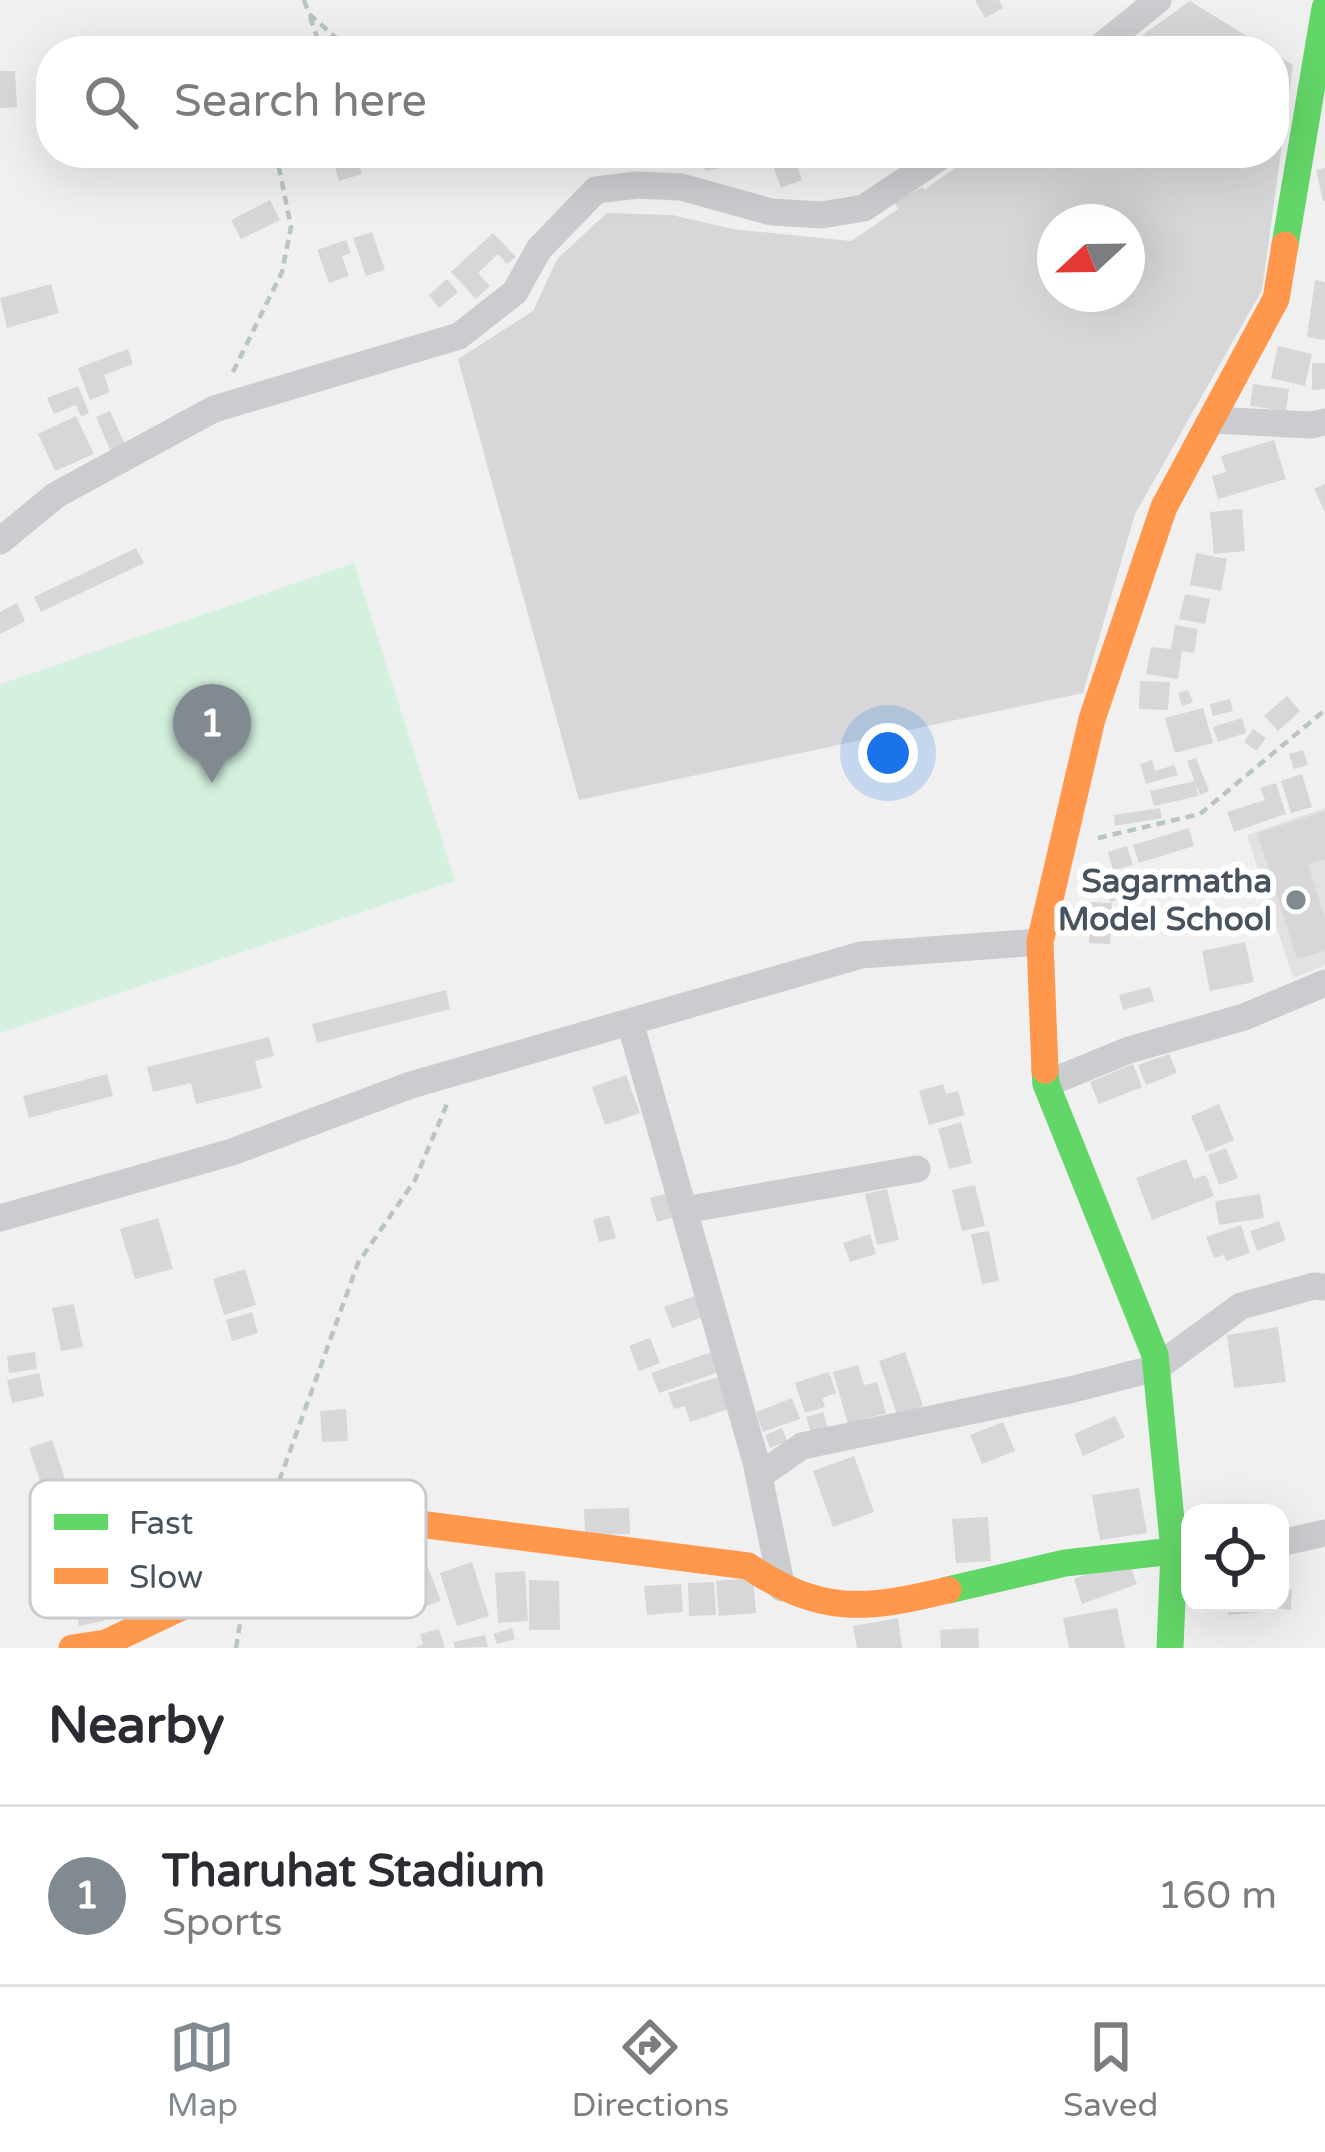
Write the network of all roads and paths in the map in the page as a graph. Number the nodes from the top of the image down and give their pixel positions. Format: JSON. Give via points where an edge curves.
{"nodes":[{"id":1,"x":304,"y":0,"type":"edge"},
{"id":2,"x":1158,"y":0,"type":"edge"},
{"id":3,"x":1325,"y":8,"type":"edge"},
{"id":4,"x":309,"y":14,"type":"junction"},
{"id":5,"x":317,"y":36,"type":"edge"},
{"id":6,"x":335,"y":36,"type":"edge"},
{"id":7,"x":1114,"y":36,"type":"edge"},
{"id":8,"x":1312,"y":159,"type":"edge"},
{"id":9,"x":279,"y":168,"type":"edge"},
{"id":10,"x":924,"y":168,"type":"edge"},
{"id":11,"x":214,"y":409,"type":"junction"},
{"id":12,"x":1212,"y":420,"type":"junction"},
{"id":13,"x":1325,"y":422,"type":"edge"},
{"id":14,"x":0,"y":541,"type":"edge"},
{"id":15,"x":1325,"y":710,"type":"edge"},
{"id":16,"x":1063,"y":847,"type":"junction"},
{"id":17,"x":1040,"y":943,"type":"junction"},
{"id":18,"x":1325,"y":983,"type":"edge"},
{"id":19,"x":630,"y":1022,"type":"junction"},
{"id":20,"x":463,"y":1070,"type":"junction"},
{"id":21,"x":1046,"y":1084,"type":"junction"},
{"id":22,"x":916,"y":1169,"type":"dead end"},
{"id":23,"x":684,"y":1210,"type":"junction"},
{"id":24,"x":0,"y":1218,"type":"edge"},
{"id":25,"x":1325,"y":1287,"type":"edge"},
{"id":26,"x":1156,"y":1368,"type":"junction"},
{"id":27,"x":759,"y":1476,"type":"junction"},
{"id":28,"x":281,"y":1480,"type":"edge"},
{"id":29,"x":426,"y":1525,"type":"edge"},
{"id":30,"x":1325,"y":1533,"type":"edge"},
{"id":31,"x":1289,"y":1541,"type":"edge"},
{"id":32,"x":1179,"y":1561,"type":"edge"},
{"id":33,"x":782,"y":1588,"type":"junction"},
{"id":34,"x":158,"y":1618,"type":"edge"},
{"id":35,"x":72,"y":1648,"type":"edge"},
{"id":36,"x":1170,"y":1648,"type":"edge"}],
"edges":[{"from":1,"to":4,"type":"path"},
{"from":2,"to":7,"type":"street"},
{"from":3,"to":8,"type":"street"},
{"from":4,"to":5,"type":"path"},
{"from":4,"to":6,"type":"path"},
{"from":8,"to":12,"type":"street","via":[[1276,299]]},
{"from":9,"to":11,"type":"path","via":[[291,227],[281,272]]},
{"from":10,"to":11,"type":"street","via":[[864,208],[822,215],[771,212],[681,188],[596,190],[539,249],[515,292],[459,336]]},
{"from":11,"to":14,"type":"street","via":[[56,495]]},
{"from":12,"to":13,"type":"street"},
{"from":12,"to":16,"type":"street","via":[[1164,507],[1092,719]]},
{"from":15,"to":16,"type":"path","via":[[1200,814]]},
{"from":16,"to":17,"type":"street"},
{"from":17,"to":19,"type":"street","via":[[860,955]]},
{"from":17,"to":21,"type":"street"},
{"from":18,"to":21,"type":"street"},
{"from":19,"to":20,"type":"street"},
{"from":19,"to":23,"type":"street"},
{"from":20,"to":24,"type":"street","via":[[232,1152]]},
{"from":20,"to":28,"type":"path","via":[[415,1180],[358,1263]]},
{"from":21,"to":26,"type":"street"},
{"from":22,"to":23,"type":"street"},
{"from":23,"to":27,"type":"street"},
{"from":25,"to":26,"type":"street","via":[[1241,1306]]},
{"from":26,"to":27,"type":"street","via":[[802,1446]]},
{"from":26,"to":32,"type":"street"},
{"from":27,"to":33,"type":"street"},
{"from":29,"to":33,"type":"street","via":[[748,1566]]},
{"from":30,"to":31,"type":"street"},
{"from":32,"to":33,"type":"street","via":[[1120,1555],[898,1604],[817,1603]]},
{"from":32,"to":36,"type":"street"},
{"from":34,"to":35,"type":"street","via":[[106,1643]]}]}
